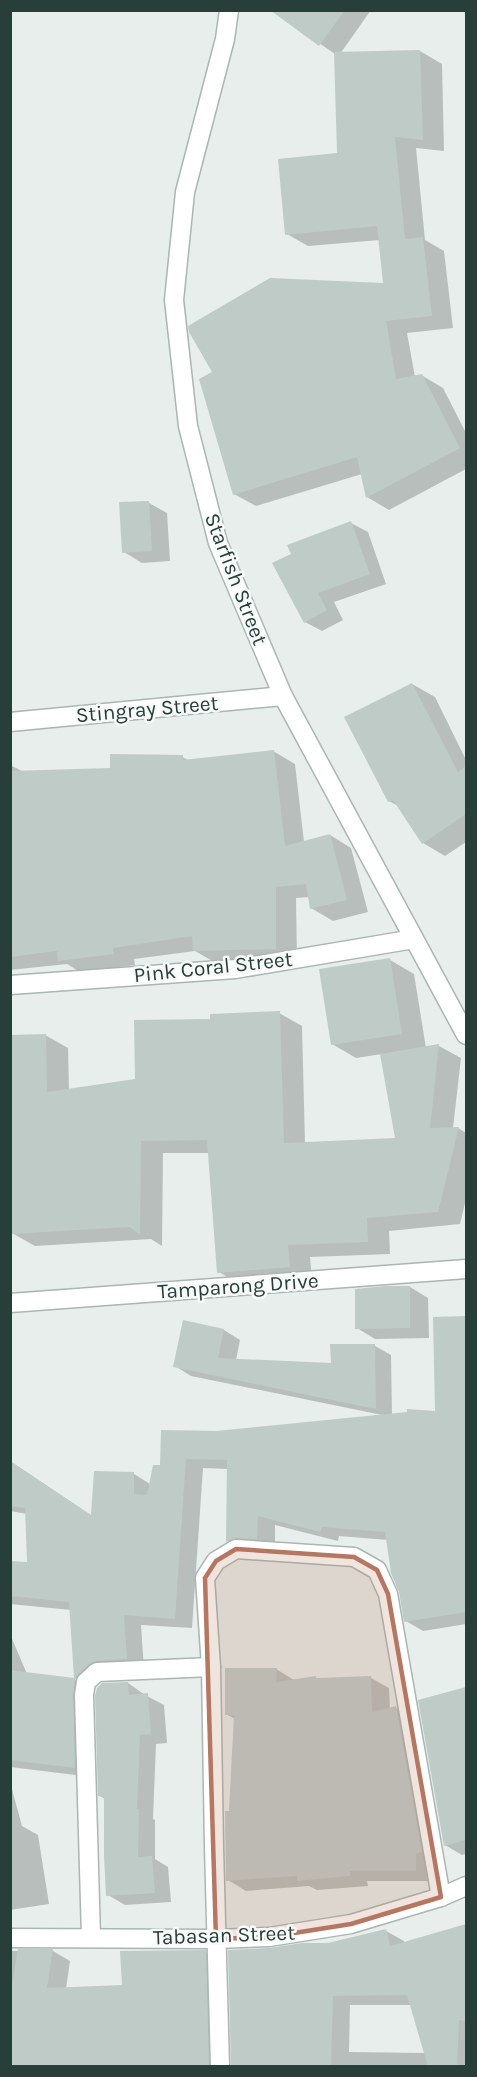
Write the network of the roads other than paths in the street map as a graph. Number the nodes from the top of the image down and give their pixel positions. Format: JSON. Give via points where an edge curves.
{"nodes":[{"id":1,"x":229,"y":10,"type":"edge"},
{"id":2,"x":283,"y":696,"type":"junction"},
{"id":3,"x":10,"y":722,"type":"edge"},
{"id":4,"x":414,"y":939,"type":"junction"},
{"id":5,"x":10,"y":985,"type":"edge"},
{"id":6,"x":466,"y":1035,"type":"edge"},
{"id":7,"x":466,"y":1269,"type":"edge"},
{"id":8,"x":10,"y":1303,"type":"edge"},
{"id":9,"x":211,"y":1667,"type":"junction"},
{"id":10,"x":466,"y":1886,"type":"edge"},
{"id":11,"x":441,"y":1897,"type":"junction"},
{"id":12,"x":91,"y":1937,"type":"junction"},
{"id":13,"x":10,"y":1938,"type":"edge"},
{"id":14,"x":216,"y":1939,"type":"junction"},
{"id":15,"x":220,"y":2067,"type":"edge"}],
"edges":[{"from":1,"to":2,"type":"street","name":"Starfish Street","via":[[225,39],[184,192],[174,300],[188,426],[218,543]]},
{"from":2,"to":3,"type":"street","name":"Stingray Street"},
{"from":2,"to":4,"type":"street","name":"Starfish Street"},
{"from":4,"to":5,"type":"street","name":"Pink Coral Street","via":[[235,969]]},
{"from":4,"to":6,"type":"street","name":"Starfish Street"},
{"from":7,"to":8,"type":"street","name":"Tamparong Drive"},
{"from":9,"to":11,"type":"street","via":[[205,1578],[216,1561],[236,1550],[354,1557],[377,1570],[388,1594]]},
{"from":9,"to":12,"type":"street","via":[[97,1672],[86,1682]]},
{"from":9,"to":14,"type":"street"},
{"from":10,"to":11,"type":"street","name":"Tabasan Street"},
{"from":11,"to":14,"type":"street","name":"Tabasan Street","via":[[351,1924],[269,1937]]},
{"from":12,"to":13,"type":"street","name":"Tabasan Street"},
{"from":12,"to":14,"type":"street","name":"Tabasan Street"},
{"from":14,"to":15,"type":"street"}]}
